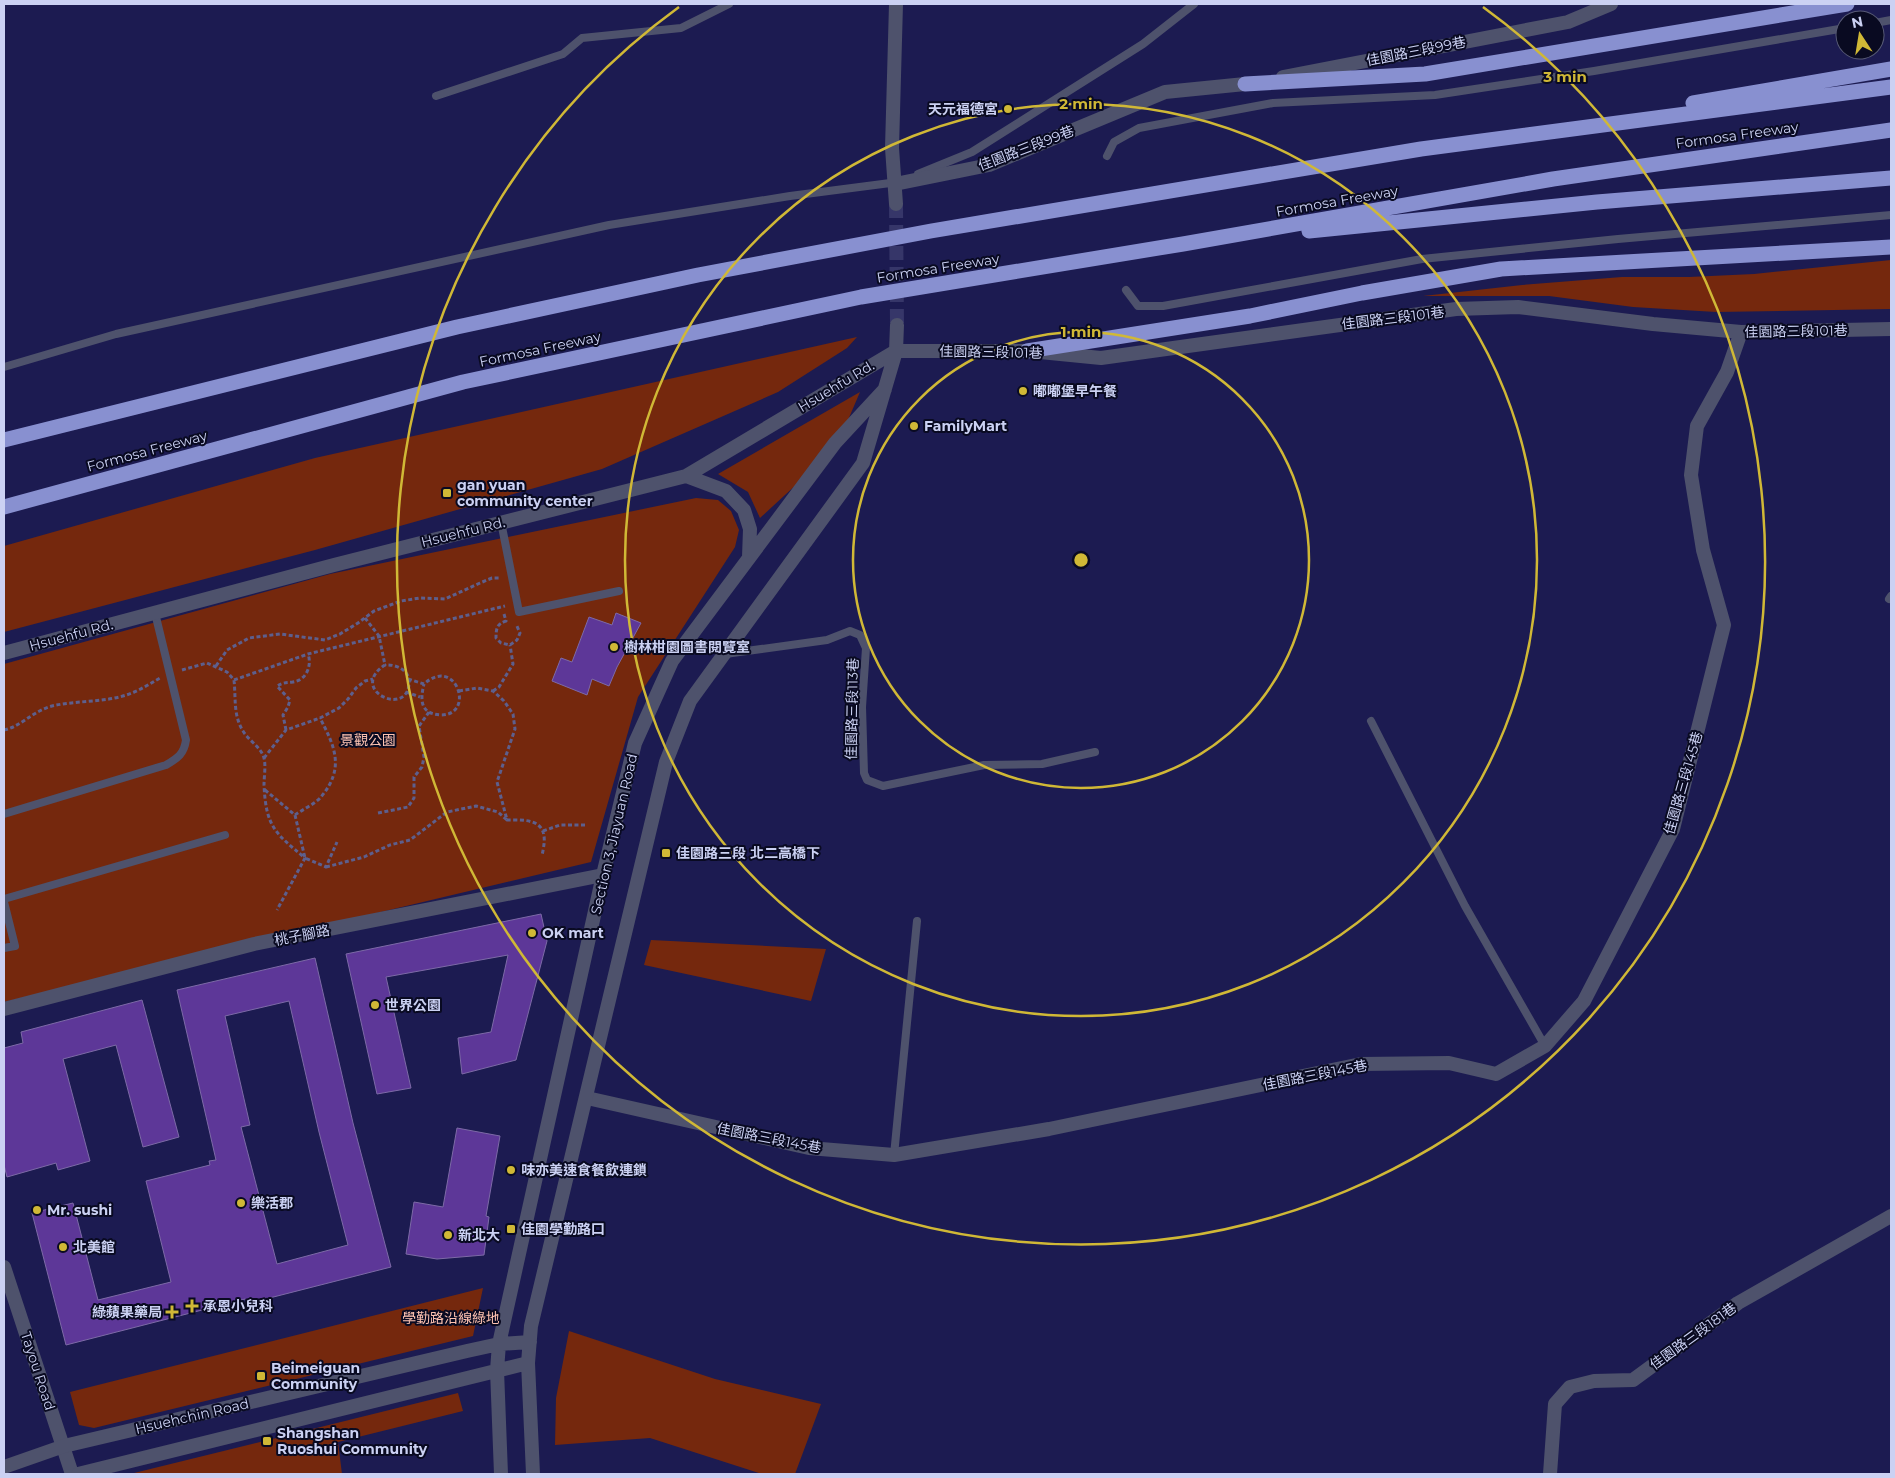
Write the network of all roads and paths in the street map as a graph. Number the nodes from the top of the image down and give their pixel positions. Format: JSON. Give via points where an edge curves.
{"nodes":[{"id":1,"x":729,"y":4,"type":"edge"},
{"id":2,"x":896,"y":4,"type":"edge"},
{"id":3,"x":1194,"y":4,"type":"edge"},
{"id":4,"x":1611,"y":4,"type":"edge"},
{"id":5,"x":1847,"y":4,"type":"edge"},
{"id":6,"x":1835,"y":30,"type":"edge"},
{"id":7,"x":1891,"y":69,"type":"edge"},
{"id":8,"x":1245,"y":84,"type":"junction"},
{"id":9,"x":1891,"y":87,"type":"edge"},
{"id":10,"x":436,"y":96,"type":"dead end"},
{"id":11,"x":1891,"y":130,"type":"edge"},
{"id":12,"x":1421,"y":149,"type":"junction"},
{"id":13,"x":1107,"y":156,"type":"dead end"},
{"id":14,"x":1891,"y":178,"type":"edge"},
{"id":15,"x":895,"y":184,"type":"junction"},
{"id":16,"x":896,"y":204,"type":"tunnel mouth"},
{"id":17,"x":1891,"y":215,"type":"edge"},
{"id":18,"x":1183,"y":244,"type":"junction"},
{"id":19,"x":1891,"y":246,"type":"edge"},
{"id":20,"x":1126,"y":290,"type":"dead end"},
{"id":21,"x":897,"y":325,"type":"tunnel mouth"},
{"id":22,"x":1891,"y":329,"type":"edge"},
{"id":23,"x":1741,"y":332,"type":"junction"},
{"id":24,"x":896,"y":351,"type":"junction"},
{"id":25,"x":1027,"y":351,"type":"junction"},
{"id":26,"x":4,"y":367,"type":"edge"},
{"id":27,"x":887,"y":386,"type":"junction"},
{"id":28,"x":4,"y":440,"type":"edge"},
{"id":29,"x":686,"y":476,"type":"junction"},
{"id":30,"x":4,"y":507,"type":"edge"},
{"id":31,"x":501,"y":522,"type":"junction"},
{"id":32,"x":749,"y":557,"type":"junction"},
{"id":33,"x":511,"y":578,"type":"junction"},
{"id":34,"x":619,"y":591,"type":"dead end"},
{"id":35,"x":517,"y":603,"type":"junction"},
{"id":36,"x":502,"y":606,"type":"junction"},
{"id":37,"x":155,"y":613,"type":"junction"},
{"id":38,"x":365,"y":618,"type":"junction"},
{"id":39,"x":506,"y":621,"type":"junction"},
{"id":40,"x":379,"y":636,"type":"junction"},
{"id":41,"x":510,"y":645,"type":"junction"},
{"id":42,"x":4,"y":654,"type":"edge"},
{"id":43,"x":308,"y":654,"type":"junction"},
{"id":44,"x":724,"y":654,"type":"junction"},
{"id":45,"x":386,"y":665,"type":"junction"},
{"id":46,"x":216,"y":666,"type":"junction"},
{"id":47,"x":170,"y":673,"type":"junction"},
{"id":48,"x":373,"y":679,"type":"junction"},
{"id":49,"x":408,"y":679,"type":"junction"},
{"id":50,"x":234,"y":680,"type":"junction"},
{"id":51,"x":424,"y":684,"type":"junction"},
{"id":52,"x":459,"y":691,"type":"junction"},
{"id":53,"x":492,"y":691,"type":"junction"},
{"id":54,"x":406,"y":692,"type":"junction"},
{"id":55,"x":420,"y":697,"type":"junction"},
{"id":56,"x":429,"y":712,"type":"junction"},
{"id":57,"x":320,"y":718,"type":"junction"},
{"id":58,"x":1371,"y":721,"type":"dead end"},
{"id":59,"x":4,"y":730,"type":"edge"},
{"id":60,"x":286,"y":730,"type":"junction"},
{"id":61,"x":1095,"y":752,"type":"dead end"},
{"id":62,"x":264,"y":758,"type":"junction"},
{"id":63,"x":264,"y":790,"type":"junction"},
{"id":64,"x":378,"y":813,"type":"dead end"},
{"id":65,"x":4,"y":814,"type":"edge"},
{"id":66,"x":296,"y":815,"type":"junction"},
{"id":67,"x":507,"y":820,"type":"junction"},
{"id":68,"x":587,"y":825,"type":"dead end"},
{"id":69,"x":543,"y":831,"type":"junction"},
{"id":70,"x":225,"y":835,"type":"dead end"},
{"id":71,"x":337,"y":842,"type":"dead end"},
{"id":72,"x":542,"y":856,"type":"dead end"},
{"id":73,"x":305,"y":858,"type":"junction"},
{"id":74,"x":326,"y":867,"type":"junction"},
{"id":75,"x":603,"y":875,"type":"junction"},
{"id":76,"x":4,"y":901,"type":"edge"},
{"id":77,"x":277,"y":910,"type":"dead end"},
{"id":78,"x":916,"y":921,"type":"dead end"},
{"id":79,"x":4,"y":948,"type":"edge"},
{"id":80,"x":4,"y":1009,"type":"edge"},
{"id":81,"x":1545,"y":1046,"type":"junction"},
{"id":82,"x":587,"y":1098,"type":"junction"},
{"id":83,"x":894,"y":1155,"type":"junction"},
{"id":84,"x":1891,"y":1216,"type":"edge"},
{"id":85,"x":4,"y":1267,"type":"edge"},
{"id":86,"x":530,"y":1342,"type":"junction"},
{"id":87,"x":499,"y":1344,"type":"junction"},
{"id":88,"x":528,"y":1363,"type":"junction"},
{"id":89,"x":497,"y":1370,"type":"junction"},
{"id":90,"x":64,"y":1446,"type":"junction"},
{"id":91,"x":4,"y":1467,"type":"edge"},
{"id":92,"x":72,"y":1474,"type":"edge"},
{"id":93,"x":78,"y":1474,"type":"edge"},
{"id":94,"x":501,"y":1474,"type":"edge"},
{"id":95,"x":532,"y":1474,"type":"edge"},
{"id":96,"x":1550,"y":1474,"type":"edge"}],
"edges":[{"from":1,"to":10,"type":"lane","via":[[681,28],[582,38],[563,54]]},
{"from":2,"to":15,"type":"street","via":[[892,148]]},
{"from":3,"to":15,"type":"lane","name":"佳園路三段99巷","via":[[1143,44],[972,152]]},
{"from":4,"to":8,"type":"street","name":"佳園路三段99巷","via":[[1568,22]]},
{"from":5,"to":8,"type":"highway","via":[[1425,74]]},
{"from":6,"to":13,"type":"lane","via":[[1435,95],[1273,103],[1139,128],[1114,142]]},
{"from":7,"to":12,"type":"highway"},
{"from":8,"to":15,"type":"street","name":"佳園路三段99巷","via":[[1165,92],[989,165]]},
{"from":9,"to":12,"type":"highway","name":"Formosa Freeway"},
{"from":11,"to":18,"type":"highway","name":"Formosa Freeway","via":[[1553,179]]},
{"from":12,"to":28,"type":"highway","name":"Formosa Freeway","via":[[931,231],[698,275],[457,327]]},
{"from":14,"to":18,"type":"highway","via":[[1597,202]]},
{"from":15,"to":16,"type":"street"},
{"from":15,"to":26,"type":"lane","via":[[790,196],[609,225],[116,334]]},
{"from":17,"to":20,"type":"lane","via":[[1422,259],[1163,306],[1138,306]]},
{"from":18,"to":30,"type":"highway","name":"Formosa Freeway","via":[[860,297],[463,382]]},
{"from":19,"to":25,"type":"highway","via":[[1501,269],[1362,292],[1250,316]]},
{"from":21,"to":24,"type":"street","name":"Section 3, Jiayuan Road"},
{"from":22,"to":23,"type":"street","name":"佳園路三段101巷"},
{"from":23,"to":25,"type":"street","name":"佳園路三段101巷","via":[[1518,307],[1456,309],[1101,358]]},
{"from":23,"to":81,"type":"street","name":"佳園路三段145巷","via":[[1727,372],[1697,426],[1690,475],[1703,550],[1724,625],[1673,829],[1584,1001]]},
{"from":24,"to":25,"type":"street","name":"佳園路三段101巷"},
{"from":24,"to":27,"type":"street","name":"Section 3, Jiayuan Road"},
{"from":24,"to":29,"type":"street","name":"Hsuehfu Rd."},
{"from":27,"to":32,"type":"street","name":"Section 3, Jiayuan Road","via":[[836,442]]},
{"from":27,"to":44,"type":"street","name":"Section 3, Jiayuan Road","via":[[863,463]]},
{"from":29,"to":31,"type":"street","name":"Hsuehfu Rd."},
{"from":29,"to":32,"type":"street","via":[[726,491],[744,510],[750,529]]},
{"from":31,"to":33,"type":"lane"},
{"from":31,"to":37,"type":"street","name":"Hsuehfu Rd."},
{"from":32,"to":75,"type":"street","name":"Section 3, Jiayuan Road","via":[[672,661],[635,743]]},
{"from":33,"to":35,"type":"lane"},
{"from":33,"to":38,"type":"path","via":[[492,578],[445,599],[401,601],[374,610]]},
{"from":34,"to":35,"type":"lane","via":[[519,612]]},
{"from":35,"to":36,"type":"path"},
{"from":36,"to":39,"type":"path"},
{"from":36,"to":40,"type":"path"},
{"from":37,"to":42,"type":"street","name":"Hsuehfu Rd."},
{"from":37,"to":47,"type":"lane"},
{"from":38,"to":40,"type":"path"},
{"from":38,"to":46,"type":"path","via":[[325,640],[280,634],[249,638],[227,650]]},
{"from":39,"to":41,"type":"path","via":[[514,623],[520,633]]},
{"from":39,"to":41,"type":"path","via":[[499,623],[496,638]]},
{"from":40,"to":43,"type":"path"},
{"from":40,"to":45,"type":"path"},
{"from":41,"to":53,"type":"path","via":[[513,664],[499,687]]},
{"from":43,"to":50,"type":"path"},
{"from":43,"to":60,"type":"path","via":[[310,662],[305,675],[277,686],[290,700],[283,715]]},
{"from":44,"to":61,"type":"lane","name":"佳園路三段113巷","via":[[827,640],[850,631],[860,636],[866,648],[862,707],[864,773],[867,780],[883,786],[984,765],[1042,764]]},
{"from":44,"to":82,"type":"street","name":"Section 3, Jiayuan Road","via":[[690,701],[666,762]]},
{"from":45,"to":48,"type":"path"},
{"from":45,"to":49,"type":"path","via":[[402,668]]},
{"from":46,"to":47,"type":"path","via":[[207,663]]},
{"from":46,"to":50,"type":"path"},
{"from":47,"to":59,"type":"path","via":[[132,693],[34,712]]},
{"from":47,"to":65,"type":"lane","via":[[186,740],[180,757],[166,765]]},
{"from":48,"to":54,"type":"path","via":[[376,692],[384,699],[398,699]]},
{"from":48,"to":57,"type":"path","via":[[356,688],[339,708]]},
{"from":49,"to":51,"type":"path"},
{"from":49,"to":54,"type":"path"},
{"from":50,"to":62,"type":"path","via":[[235,714],[243,732]]},
{"from":51,"to":52,"type":"path","via":[[429,679],[446,677],[457,685]]},
{"from":51,"to":55,"type":"path"},
{"from":52,"to":53,"type":"path","via":[[477,688]]},
{"from":52,"to":56,"type":"path","via":[[459,703],[447,715]]},
{"from":53,"to":67,"type":"path","via":[[513,714],[515,729],[497,782]]},
{"from":54,"to":55,"type":"path"},
{"from":55,"to":56,"type":"path"},
{"from":56,"to":64,"type":"path","via":[[419,726],[424,757],[422,767],[414,777],[414,798],[408,807]]},
{"from":57,"to":60,"type":"path"},
{"from":57,"to":66,"type":"path","via":[[336,754],[335,775],[320,798]]},
{"from":58,"to":81,"type":"lane","via":[[1465,906]]},
{"from":60,"to":62,"type":"path"},
{"from":62,"to":63,"type":"path"},
{"from":63,"to":66,"type":"path"},
{"from":63,"to":73,"type":"path","via":[[269,818],[277,835]]},
{"from":66,"to":73,"type":"path"},
{"from":67,"to":69,"type":"path","via":[[528,820]]},
{"from":67,"to":74,"type":"path","via":[[498,812],[476,806],[447,812],[410,840]]},
{"from":68,"to":69,"type":"path","via":[[560,825]]},
{"from":69,"to":72,"type":"path"},
{"from":70,"to":76,"type":"lane"},
{"from":71,"to":74,"type":"path"},
{"from":73,"to":74,"type":"path"},
{"from":73,"to":77,"type":"path"},
{"from":75,"to":80,"type":"street","name":"桃子腳路","via":[[254,944]]},
{"from":75,"to":87,"type":"street","name":"Section 3, Jiayuan Road"},
{"from":76,"to":79,"type":"lane","via":[[15,946]]},
{"from":78,"to":83,"type":"lane"},
{"from":81,"to":83,"type":"street","name":"佳園路三段145巷","via":[[1496,1074],[1449,1063],[1361,1064],[1049,1129]]},
{"from":82,"to":83,"type":"street","name":"佳園路三段145巷","via":[[809,1148]]},
{"from":82,"to":86,"type":"street","name":"Section 3, Jiayuan Road","via":[[531,1326]]},
{"from":84,"to":96,"type":"street","name":"佳園路三段181巷","via":[[1738,1303],[1633,1380],[1594,1381],[1570,1387],[1555,1404]]},
{"from":85,"to":90,"type":"street","name":"Tayou Road"},
{"from":86,"to":87,"type":"street","name":"Hsuehchin Road"},
{"from":86,"to":88,"type":"street","name":"Section 3, Jiayuan Road"},
{"from":87,"to":89,"type":"street","name":"Section 3, Jiayuan Road"},
{"from":87,"to":90,"type":"street","name":"Hsuehchin Road"},
{"from":88,"to":89,"type":"street","name":"Hsuehchin Road"},
{"from":88,"to":95,"type":"street","name":"Section 3, Jiayuan Road"},
{"from":89,"to":93,"type":"street","name":"Hsuehchin Road"},
{"from":89,"to":94,"type":"street","name":"Section 3, Jiayuan Road"},
{"from":90,"to":91,"type":"street","name":"Hsuehchin Road"},
{"from":90,"to":92,"type":"street","name":"Tayou Road"}]}
